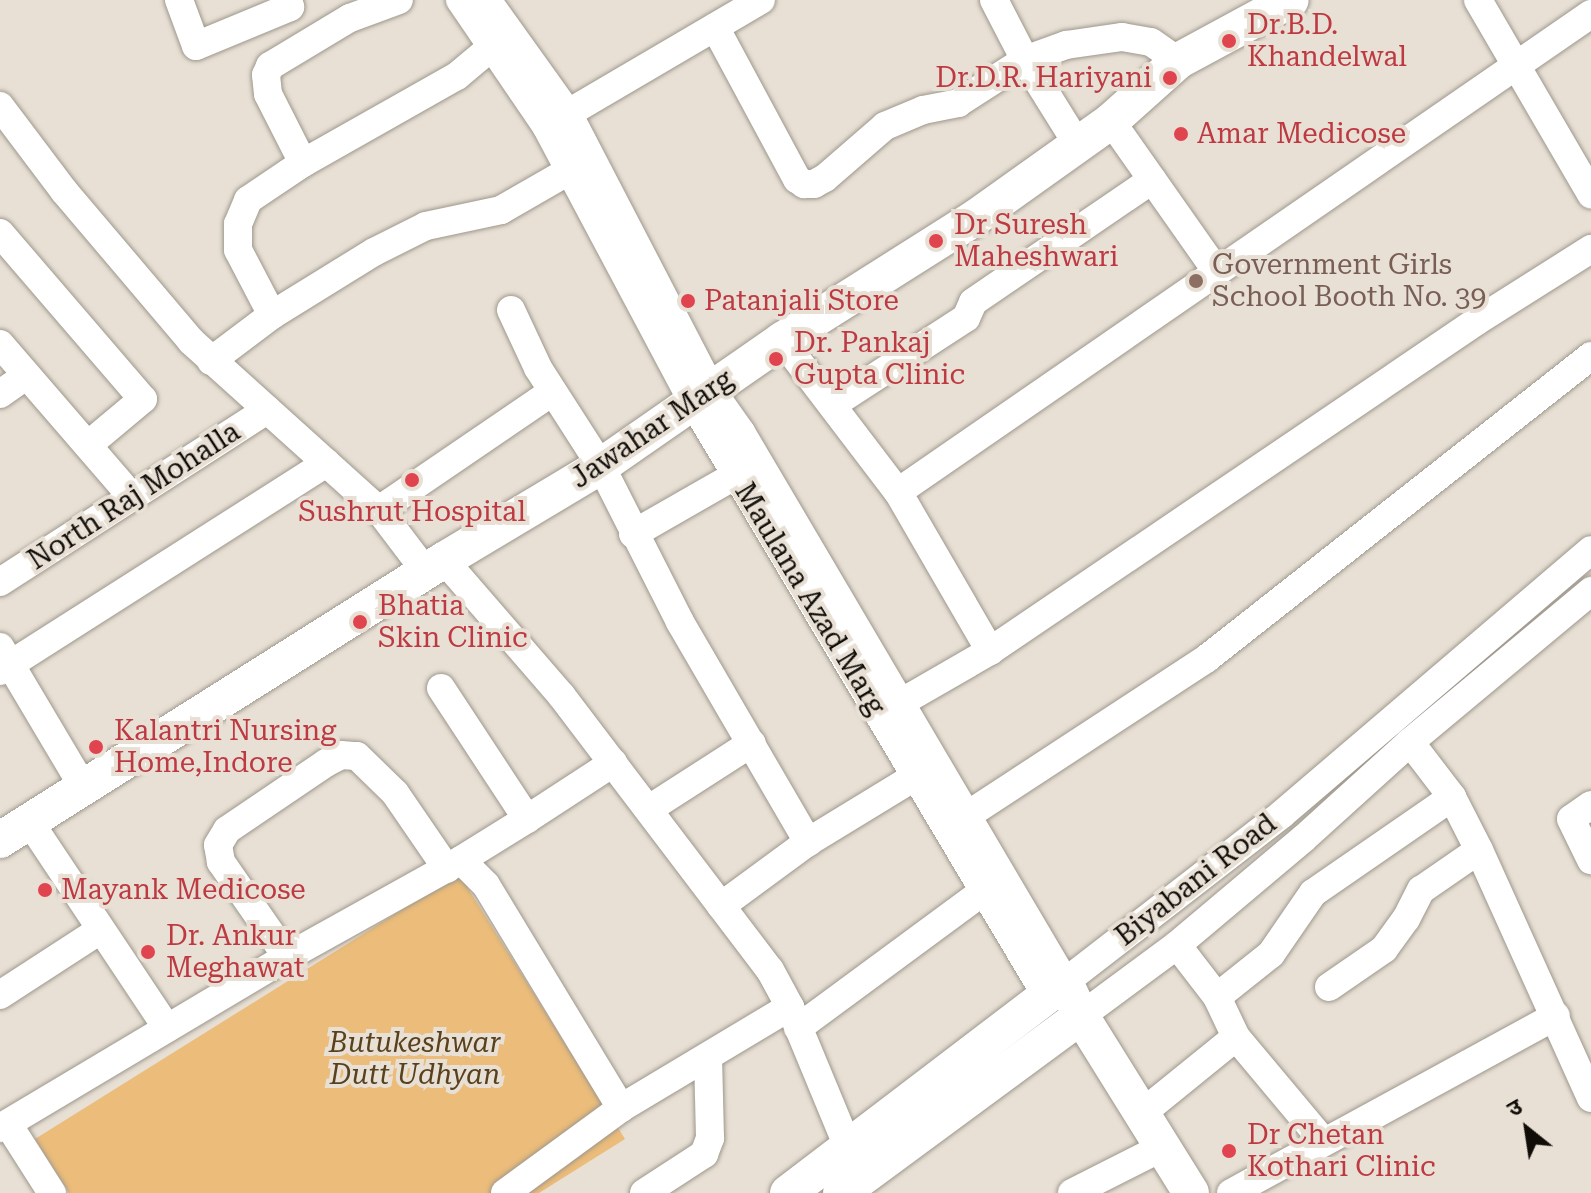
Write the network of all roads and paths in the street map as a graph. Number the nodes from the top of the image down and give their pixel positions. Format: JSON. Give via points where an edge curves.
{"nodes":[{"id":1,"x":179,"y":0,"type":"edge"},
{"id":2,"x":288,"y":0,"type":"edge"},
{"id":3,"x":399,"y":0,"type":"edge"},
{"id":4,"x":460,"y":0,"type":"edge"},
{"id":5,"x":487,"y":0,"type":"edge"},
{"id":6,"x":761,"y":0,"type":"edge"},
{"id":7,"x":994,"y":0,"type":"edge"},
{"id":8,"x":1291,"y":0,"type":"edge"},
{"id":9,"x":1478,"y":0,"type":"edge"},
{"id":10,"x":1591,"y":14,"type":"edge"},
{"id":11,"x":715,"y":27,"type":"junction"},
{"id":12,"x":494,"y":45,"type":"junction"},
{"id":13,"x":1025,"y":60,"type":"junction"},
{"id":14,"x":1178,"y":61,"type":"junction"},
{"id":15,"x":1516,"y":65,"type":"junction"},
{"id":16,"x":0,"y":106,"type":"edge"},
{"id":17,"x":557,"y":120,"type":"junction"},
{"id":18,"x":1111,"y":121,"type":"junction"},
{"id":19,"x":1078,"y":145,"type":"junction"},
{"id":20,"x":303,"y":163,"type":"junction"},
{"id":21,"x":582,"y":163,"type":"junction"},
{"id":22,"x":1152,"y":180,"type":"junction"},
{"id":23,"x":1591,"y":194,"type":"edge"},
{"id":24,"x":0,"y":233,"type":"edge"},
{"id":25,"x":1591,"y":249,"type":"edge"},
{"id":26,"x":1217,"y":272,"type":"junction"},
{"id":27,"x":511,"y":310,"type":"dead end"},
{"id":28,"x":272,"y":315,"type":"junction"},
{"id":29,"x":782,"y":340,"type":"junction"},
{"id":30,"x":0,"y":344,"type":"edge"},
{"id":31,"x":1591,"y":356,"type":"edge"},
{"id":32,"x":211,"y":361,"type":"junction"},
{"id":33,"x":26,"y":376,"type":"junction"},
{"id":34,"x":552,"y":392,"type":"junction"},
{"id":35,"x":0,"y":394,"type":"edge"},
{"id":36,"x":702,"y":396,"type":"junction"},
{"id":37,"x":832,"y":405,"type":"junction"},
{"id":38,"x":267,"y":410,"type":"junction"},
{"id":39,"x":88,"y":445,"type":"junction"},
{"id":40,"x":326,"y":463,"type":"junction"},
{"id":41,"x":601,"y":466,"type":"junction"},
{"id":42,"x":736,"y":475,"type":"junction"},
{"id":43,"x":898,"y":492,"type":"junction"},
{"id":44,"x":131,"y":496,"type":"junction"},
{"id":45,"x":379,"y":510,"type":"junction"},
{"id":46,"x":633,"y":534,"type":"junction"},
{"id":47,"x":1591,"y":550,"type":"edge"},
{"id":48,"x":435,"y":566,"type":"junction"},
{"id":49,"x":0,"y":582,"type":"edge"},
{"id":50,"x":1591,"y":591,"type":"edge"},
{"id":51,"x":990,"y":651,"type":"junction"},
{"id":52,"x":4,"y":661,"type":"edge"},
{"id":53,"x":441,"y":688,"type":"dead end"},
{"id":54,"x":900,"y":703,"type":"junction"},
{"id":55,"x":1410,"y":742,"type":"junction"},
{"id":56,"x":752,"y":743,"type":"junction"},
{"id":57,"x":613,"y":763,"type":"junction"},
{"id":58,"x":916,"y":776,"type":"junction"},
{"id":59,"x":82,"y":785,"type":"junction"},
{"id":60,"x":1452,"y":797,"type":"junction"},
{"id":61,"x":1591,"y":805,"type":"edge"},
{"id":62,"x":649,"y":809,"type":"junction"},
{"id":63,"x":966,"y":816,"type":"junction"},
{"id":64,"x":527,"y":819,"type":"junction"},
{"id":65,"x":14,"y":830,"type":"edge"},
{"id":66,"x":808,"y":842,"type":"junction"},
{"id":67,"x":1479,"y":850,"type":"junction"},
{"id":68,"x":1591,"y":860,"type":"edge"},
{"id":69,"x":454,"y":864,"type":"junction"},
{"id":70,"x":985,"y":890,"type":"junction"},
{"id":71,"x":721,"y":906,"type":"junction"},
{"id":72,"x":100,"y":930,"type":"junction"},
{"id":73,"x":1177,"y":945,"type":"junction"},
{"id":74,"x":287,"y":957,"type":"junction"},
{"id":75,"x":1329,"y":987,"type":"dead end"},
{"id":76,"x":1055,"y":988,"type":"junction"},
{"id":77,"x":0,"y":995,"type":"edge"},
{"id":78,"x":1217,"y":997,"type":"junction"},
{"id":79,"x":1556,"y":1016,"type":"junction"},
{"id":80,"x":794,"y":1018,"type":"junction"},
{"id":81,"x":1073,"y":1022,"type":"junction"},
{"id":82,"x":167,"y":1028,"type":"junction"},
{"id":83,"x":1236,"y":1037,"type":"junction"},
{"id":84,"x":708,"y":1057,"type":"junction"},
{"id":85,"x":1591,"y":1098,"type":"edge"},
{"id":86,"x":621,"y":1108,"type":"junction"},
{"id":87,"x":1141,"y":1114,"type":"junction"},
{"id":88,"x":4,"y":1126,"type":"edge"},
{"id":89,"x":1323,"y":1141,"type":"junction"},
{"id":90,"x":1147,"y":1155,"type":"junction"},
{"id":91,"x":851,"y":1180,"type":"edge"},
{"id":92,"x":52,"y":1193,"type":"edge"},
{"id":93,"x":505,"y":1193,"type":"edge"},
{"id":94,"x":644,"y":1193,"type":"edge"},
{"id":95,"x":788,"y":1193,"type":"edge"},
{"id":96,"x":1072,"y":1193,"type":"edge"},
{"id":97,"x":1169,"y":1193,"type":"edge"},
{"id":98,"x":1191,"y":1193,"type":"edge"},
{"id":99,"x":1231,"y":1193,"type":"edge"}],
"edges":[{"from":1,"to":2,"type":"street","via":[[196,46],[290,7]]},
{"from":3,"to":20,"type":"street","via":[[350,18],[270,66],[268,94]]},
{"from":4,"to":12,"type":"street","name":"Maulana Azad Marg"},
{"from":5,"to":17,"type":"street","name":"Maulana Azad Marg"},
{"from":6,"to":11,"type":"street"},
{"from":7,"to":13,"type":"street"},
{"from":8,"to":14,"type":"main road","name":"Jawahar Marg"},
{"from":9,"to":15,"type":"street"},
{"from":10,"to":15,"type":"street"},
{"from":11,"to":13,"type":"street","via":[[804,184],[825,178],[885,126],[958,103]]},
{"from":11,"to":17,"type":"street"},
{"from":12,"to":17,"type":"street","name":"Maulana Azad Marg"},
{"from":12,"to":20,"type":"street","via":[[457,76]]},
{"from":13,"to":14,"type":"street","via":[[1104,37],[1151,42]]},
{"from":13,"to":19,"type":"street"},
{"from":14,"to":18,"type":"main road","name":"Jawahar Marg"},
{"from":15,"to":23,"type":"street"},
{"from":15,"to":26,"type":"street"},
{"from":16,"to":32,"type":"street","via":[[64,191]]},
{"from":17,"to":21,"type":"street","name":"Maulana Azad Marg"},
{"from":18,"to":19,"type":"main road","name":"Jawahar Marg"},
{"from":18,"to":22,"type":"street"},
{"from":19,"to":29,"type":"main road","name":"Jawahar Marg","via":[[975,218]]},
{"from":20,"to":28,"type":"street","via":[[248,200],[238,224],[243,264]]},
{"from":21,"to":28,"type":"street","via":[[501,210],[413,232]]},
{"from":21,"to":36,"type":"street","name":"Maulana Azad Marg"},
{"from":22,"to":26,"type":"street"},
{"from":22,"to":37,"type":"street","via":[[973,302],[966,318]]},
{"from":24,"to":39,"type":"street","via":[[143,399]]},
{"from":25,"to":51,"type":"street"},
{"from":26,"to":43,"type":"street"},
{"from":27,"to":34,"type":"street"},
{"from":28,"to":32,"type":"street"},
{"from":29,"to":36,"type":"main road","name":"Jawahar Marg"},
{"from":29,"to":37,"type":"street"},
{"from":30,"to":33,"type":"street"},
{"from":31,"to":63,"type":"street","via":[[1206,659]]},
{"from":32,"to":38,"type":"street"},
{"from":33,"to":35,"type":"street"},
{"from":33,"to":39,"type":"street"},
{"from":34,"to":41,"type":"street"},
{"from":34,"to":45,"type":"street"},
{"from":36,"to":41,"type":"main road","name":"Jawahar Marg"},
{"from":36,"to":42,"type":"street","name":"Maulana Azad Marg"},
{"from":36,"to":54,"type":"street","name":"Maulana Azad Marg","via":[[741,432]]},
{"from":37,"to":43,"type":"street"},
{"from":38,"to":40,"type":"street"},
{"from":38,"to":44,"type":"street","name":"North Raj Mohalla"},
{"from":39,"to":44,"type":"street"},
{"from":40,"to":45,"type":"street"},
{"from":40,"to":52,"type":"street"},
{"from":41,"to":46,"type":"street"},
{"from":41,"to":48,"type":"main road","name":"Jawahar Marg"},
{"from":42,"to":46,"type":"street"},
{"from":42,"to":58,"type":"street","name":"Maulana Azad Marg"},
{"from":43,"to":51,"type":"street"},
{"from":44,"to":49,"type":"street","name":"North Raj Mohalla"},
{"from":45,"to":48,"type":"street"},
{"from":46,"to":56,"type":"street"},
{"from":47,"to":76,"type":"street","name":"Biyabani Road","via":[[1282,814]]},
{"from":48,"to":57,"type":"street","via":[[561,695]]},
{"from":48,"to":59,"type":"main road","name":"Jawahar Marg"},
{"from":50,"to":55,"type":"street","name":"Biyabani Road"},
{"from":51,"to":54,"type":"street"},
{"from":52,"to":59,"type":"street"},
{"from":53,"to":64,"type":"street"},
{"from":54,"to":63,"type":"street","name":"Maulana Azad Marg"},
{"from":55,"to":60,"type":"street"},
{"from":55,"to":73,"type":"street","name":"Biyabani Road"},
{"from":56,"to":62,"type":"street"},
{"from":56,"to":66,"type":"street"},
{"from":57,"to":62,"type":"street"},
{"from":57,"to":64,"type":"street"},
{"from":58,"to":66,"type":"street"},
{"from":58,"to":70,"type":"street","name":"Maulana Azad Marg"},
{"from":59,"to":65,"type":"main road","name":"Jawahar Marg"},
{"from":60,"to":67,"type":"street"},
{"from":60,"to":78,"type":"street","via":[[1313,893],[1271,954]]},
{"from":61,"to":68,"type":"street","via":[[1571,819]]},
{"from":62,"to":71,"type":"street"},
{"from":63,"to":76,"type":"street","name":"Maulana Azad Marg"},
{"from":64,"to":69,"type":"street"},
{"from":65,"to":72,"type":"street"},
{"from":66,"to":71,"type":"street"},
{"from":67,"to":75,"type":"street","via":[[1421,890],[1384,949]]},
{"from":67,"to":79,"type":"street"},
{"from":69,"to":74,"type":"street"},
{"from":69,"to":74,"type":"street","via":[[357,756],[341,755],[326,763],[227,830],[218,845],[221,862]]},
{"from":69,"to":86,"type":"street","via":[[486,885]]},
{"from":70,"to":76,"type":"street","name":"Maulana Azad Marg"},
{"from":70,"to":80,"type":"street"},
{"from":71,"to":80,"type":"street","via":[[770,970]]},
{"from":72,"to":77,"type":"street"},
{"from":72,"to":82,"type":"street"},
{"from":73,"to":78,"type":"street"},
{"from":73,"to":81,"type":"street","name":"Biyabani Road"},
{"from":74,"to":82,"type":"street"},
{"from":76,"to":81,"type":"main road","name":"Maulana Azad Marg"},
{"from":76,"to":91,"type":"main road","name":"Biyabani Road"},
{"from":78,"to":83,"type":"street"},
{"from":79,"to":85,"type":"street"},
{"from":79,"to":89,"type":"street"},
{"from":80,"to":84,"type":"street"},
{"from":80,"to":91,"type":"street"},
{"from":81,"to":87,"type":"main road","name":"Maulana Azad Marg"},
{"from":81,"to":90,"type":"main road","name":"Maulana Azad Marg"},
{"from":81,"to":91,"type":"main road","name":"Biyabani Road"},
{"from":82,"to":88,"type":"street"},
{"from":83,"to":87,"type":"street"},
{"from":83,"to":89,"type":"street"},
{"from":84,"to":86,"type":"street"},
{"from":84,"to":94,"type":"street","via":[[710,1138],[704,1154]]},
{"from":86,"to":93,"type":"street"},
{"from":87,"to":98,"type":"main road","name":"Maulana Azad Marg"},
{"from":88,"to":92,"type":"street"},
{"from":89,"to":99,"type":"street"},
{"from":90,"to":96,"type":"street"},
{"from":90,"to":97,"type":"main road","name":"Maulana Azad Marg"},
{"from":91,"to":95,"type":"main road","name":"Biyabani Road"}]}
